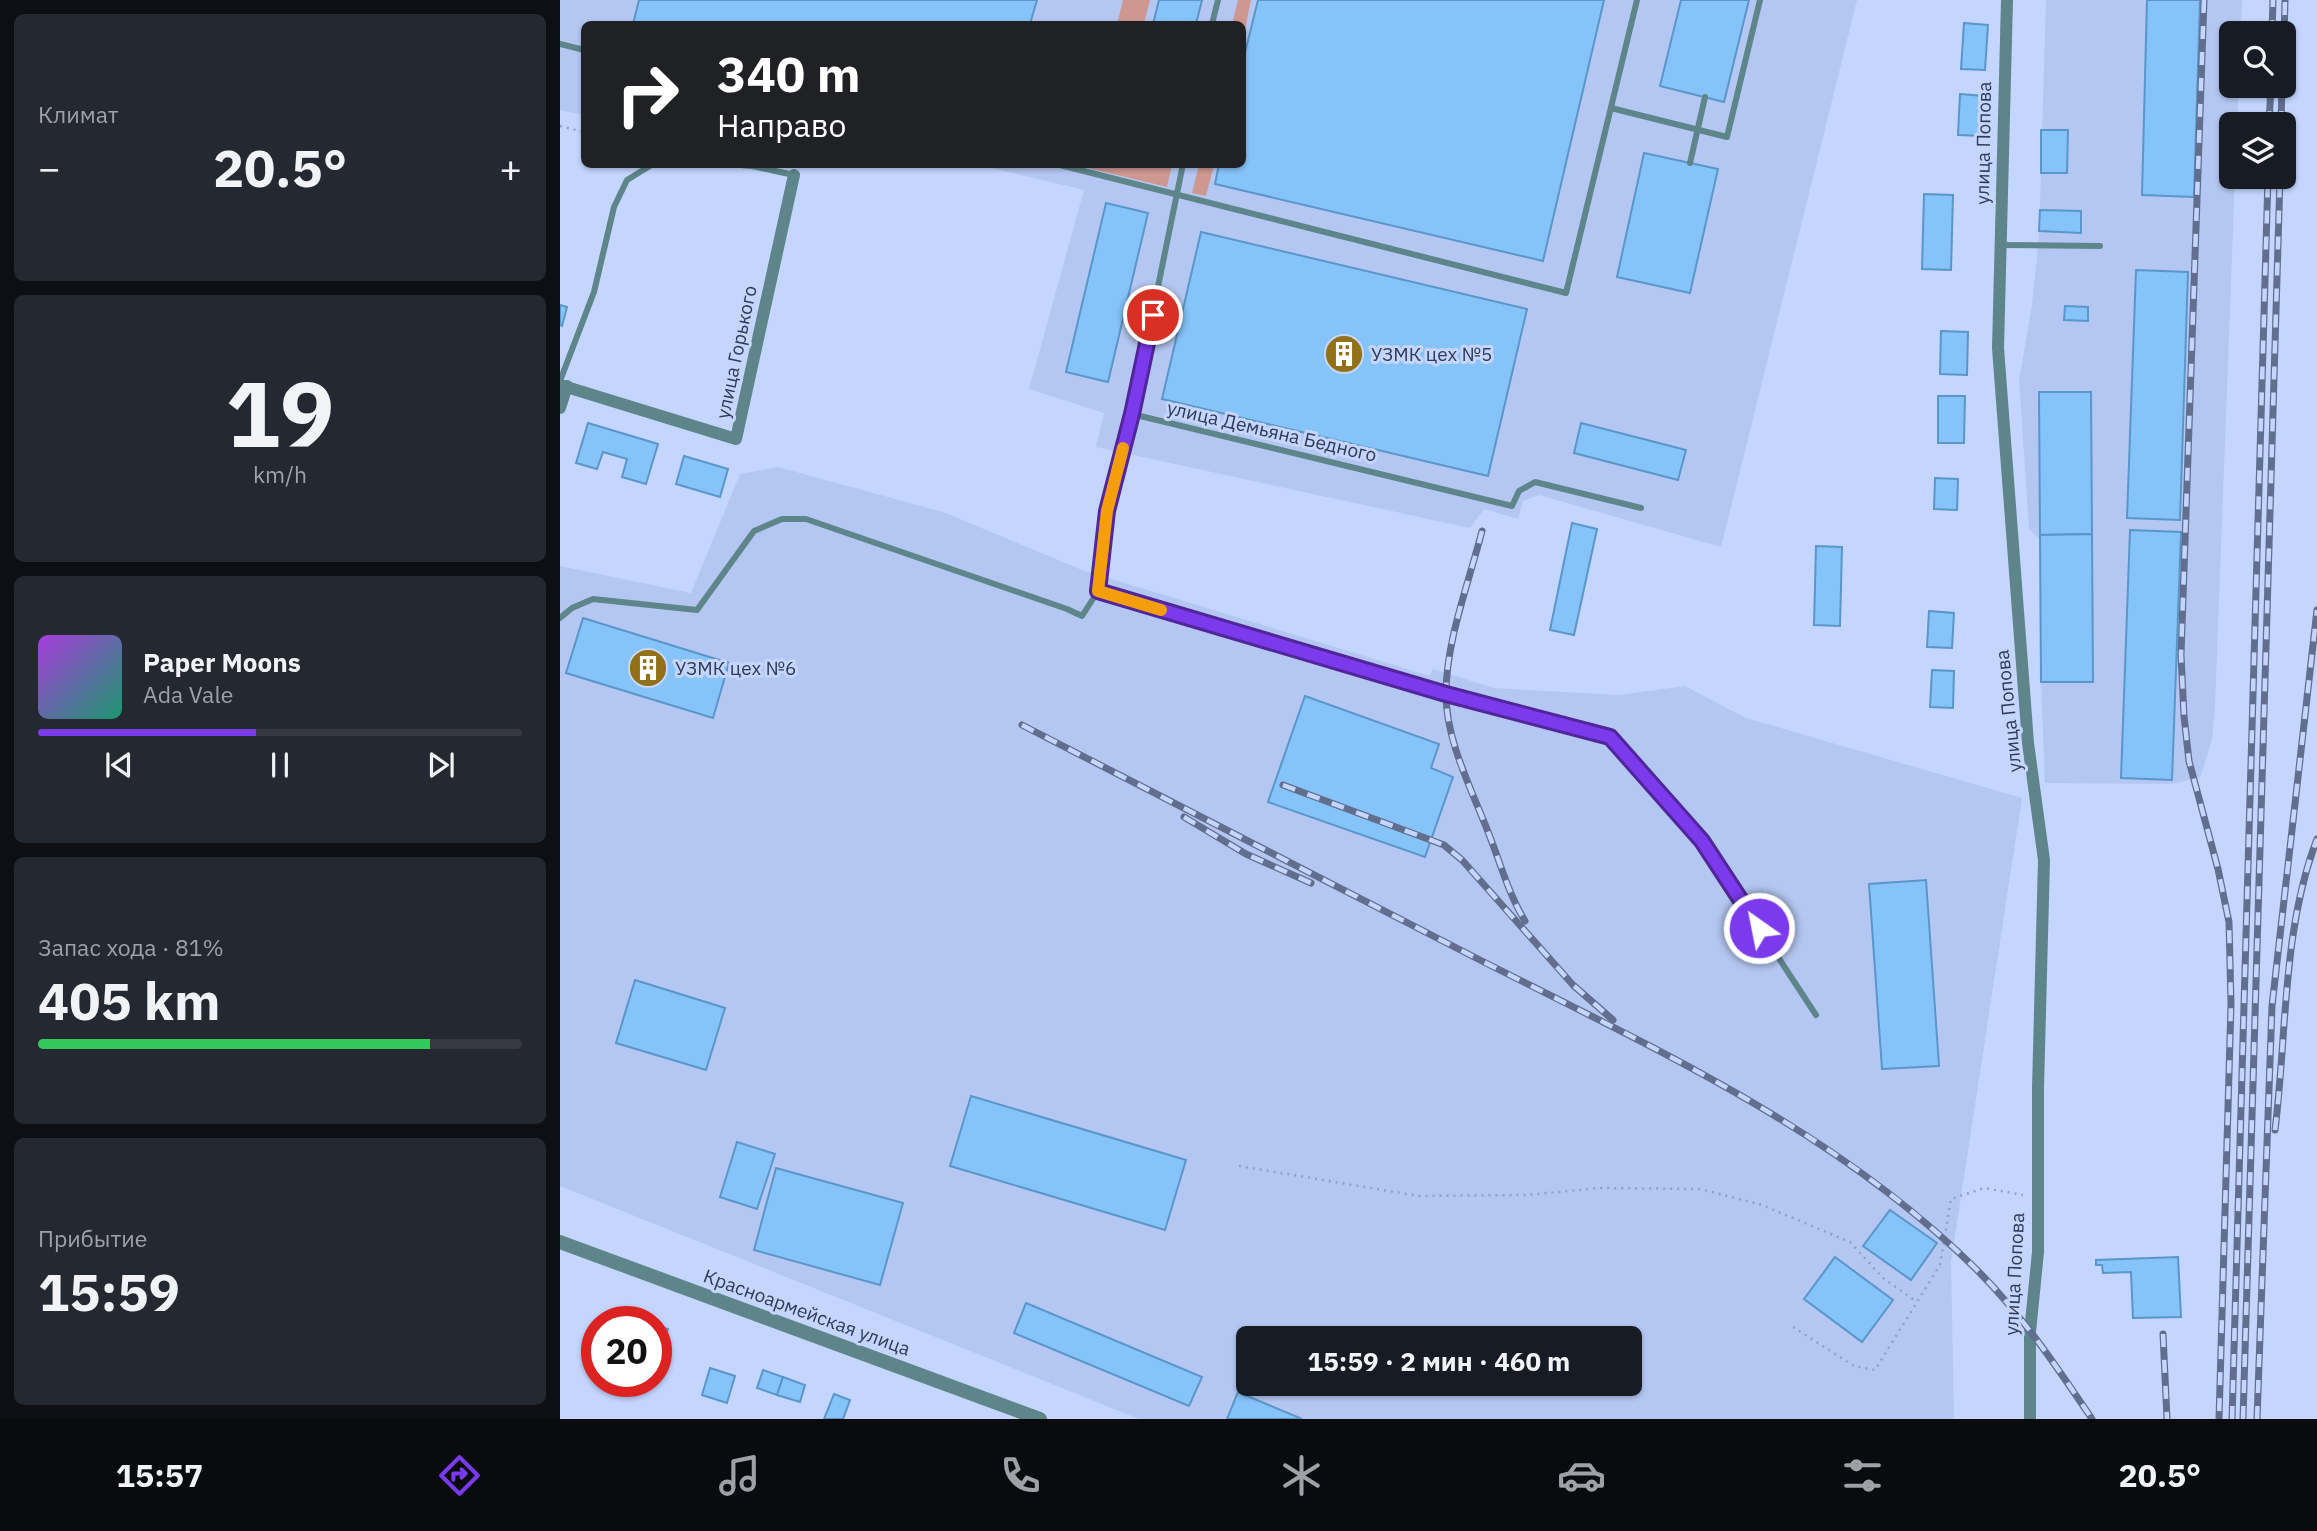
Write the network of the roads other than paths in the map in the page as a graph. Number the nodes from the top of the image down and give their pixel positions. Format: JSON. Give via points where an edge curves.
{"nodes":[{"id":1,"x":1218,"y":0,"type":"edge"},
{"id":2,"x":1637,"y":0,"type":"edge"},
{"id":3,"x":1760,"y":0,"type":"edge"},
{"id":4,"x":2007,"y":0,"type":"edge"},
{"id":5,"x":1213,"y":21,"type":"edge"},
{"id":6,"x":560,"y":44,"type":"edge"},
{"id":7,"x":581,"y":49,"type":"edge"},
{"id":8,"x":1705,"y":97,"type":"dead end"},
{"id":9,"x":1611,"y":108,"type":"junction"},
{"id":10,"x":1697,"y":130,"type":"junction"},
{"id":11,"x":1690,"y":163,"type":"dead end"},
{"id":12,"x":646,"y":168,"type":"edge"},
{"id":13,"x":761,"y":168,"type":"edge"},
{"id":14,"x":1072,"y":168,"type":"edge"},
{"id":15,"x":1182,"y":168,"type":"edge"},
{"id":16,"x":794,"y":175,"type":"joint"},
{"id":17,"x":1178,"y":194,"type":"junction"},
{"id":18,"x":2001,"y":245,"type":"junction"},
{"id":19,"x":2100,"y":246,"type":"dead end"},
{"id":20,"x":562,"y":384,"type":"edge"},
{"id":21,"x":560,"y":408,"type":"edge"},
{"id":22,"x":1132,"y":414,"type":"junction"},
{"id":23,"x":1641,"y":508,"type":"dead end"},
{"id":24,"x":1098,"y":591,"type":"junction"},
{"id":25,"x":560,"y":618,"type":"edge"},
{"id":26,"x":1816,"y":1015,"type":"dead end"},
{"id":27,"x":560,"y":1242,"type":"edge"},
{"id":28,"x":1040,"y":1419,"type":"edge"},
{"id":29,"x":2030,"y":1419,"type":"edge"}],
"edges":[{"from":1,"to":5,"type":"lane"},
{"from":2,"to":9,"type":"lane"},
{"from":3,"to":10,"type":"lane","via":[[1727,137]]},
{"from":4,"to":18,"type":"street","name":"улица Попова"},
{"from":6,"to":7,"type":"lane"},
{"from":8,"to":10,"type":"lane"},
{"from":9,"to":10,"type":"lane"},
{"from":9,"to":17,"type":"lane","via":[[1566,293]]},
{"from":10,"to":11,"type":"lane"},
{"from":12,"to":20,"type":"lane","via":[[626,180],[614,207],[594,292]]},
{"from":13,"to":16,"type":"lane"},
{"from":14,"to":17,"type":"lane"},
{"from":15,"to":17,"type":"lane"},
{"from":16,"to":20,"type":"street","name":"улица Горького","via":[[736,439]]},
{"from":17,"to":22,"type":"lane"},
{"from":18,"to":19,"type":"lane"},
{"from":18,"to":29,"type":"street","name":"улица Попова","via":[[1998,348],[2006,472],[2028,743],[2044,860],[2038,1252]]},
{"from":20,"to":21,"type":"street"},
{"from":22,"to":23,"type":"lane","name":"улица Демьяна Бедного","via":[[1512,506],[1519,491],[1535,482]]},
{"from":22,"to":24,"type":"lane","via":[[1107,511]]},
{"from":24,"to":25,"type":"lane","via":[[1082,616],[806,519],[782,519],[754,531],[697,610],[593,599]]},
{"from":24,"to":26,"type":"lane","via":[[1610,737],[1702,841]]},
{"from":27,"to":28,"type":"street","name":"Красноармейская улица"}]}
